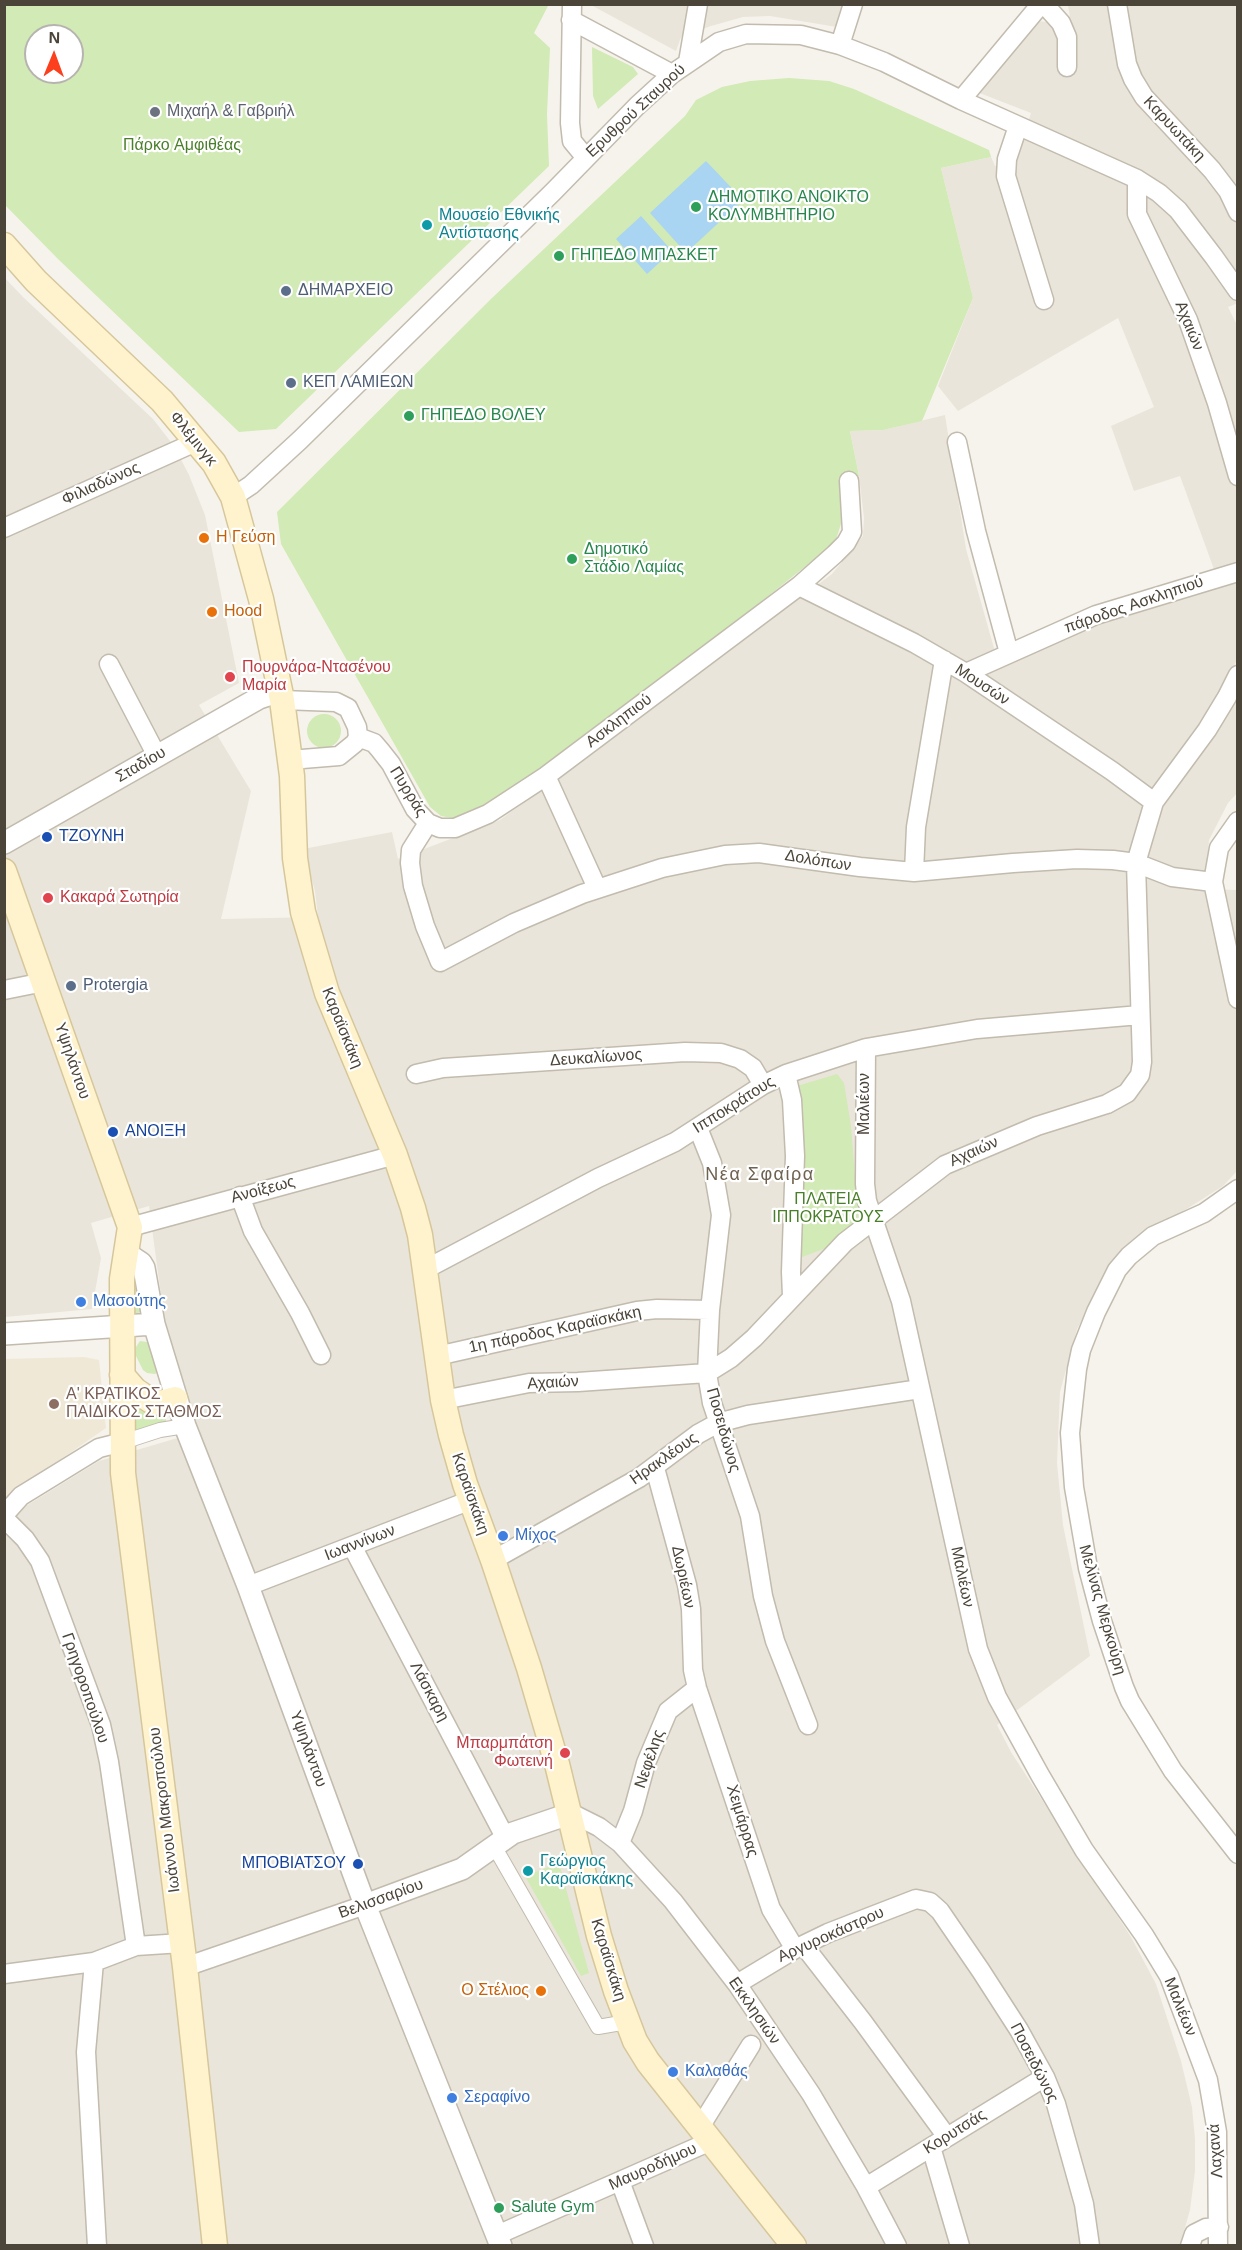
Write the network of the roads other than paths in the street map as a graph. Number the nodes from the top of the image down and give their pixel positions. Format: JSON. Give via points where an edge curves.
{"nodes":[{"id":1,"x":698,"y":4,"type":"edge"},
{"id":2,"x":853,"y":4,"type":"edge"},
{"id":3,"x":1042,"y":4,"type":"edge"},
{"id":4,"x":1117,"y":4,"type":"edge"},
{"id":5,"x":572,"y":12,"type":"edge"},
{"id":6,"x":840,"y":45,"type":"junction"},
{"id":7,"x":688,"y":62,"type":"junction"},
{"id":8,"x":1067,"y":67,"type":"dead end"},
{"id":9,"x":672,"y":74,"type":"junction"},
{"id":10,"x":961,"y":100,"type":"junction"},
{"id":11,"x":1018,"y":126,"type":"junction"},
{"id":12,"x":586,"y":158,"type":"junction"},
{"id":13,"x":1137,"y":179,"type":"junction"},
{"id":14,"x":1238,"y":212,"type":"edge"},
{"id":15,"x":4,"y":245,"type":"edge"},
{"id":16,"x":1238,"y":291,"type":"edge"},
{"id":17,"x":1044,"y":300,"type":"dead end"},
{"id":18,"x":198,"y":441,"type":"junction"},
{"id":19,"x":957,"y":442,"type":"dead end"},
{"id":20,"x":1238,"y":476,"type":"edge"},
{"id":21,"x":849,"y":481,"type":"dead end"},
{"id":22,"x":233,"y":497,"type":"junction"},
{"id":23,"x":4,"y":528,"type":"edge"},
{"id":24,"x":1238,"y":573,"type":"edge"},
{"id":25,"x":799,"y":586,"type":"junction"},
{"id":26,"x":1009,"y":653,"type":"junction"},
{"id":27,"x":944,"y":660,"type":"junction"},
{"id":28,"x":109,"y":664,"type":"dead end"},
{"id":29,"x":966,"y":673,"type":"junction"},
{"id":30,"x":1238,"y":675,"type":"edge"},
{"id":31,"x":281,"y":696,"type":"junction"},
{"id":32,"x":358,"y":736,"type":"junction"},
{"id":33,"x":157,"y":756,"type":"junction"},
{"id":34,"x":290,"y":760,"type":"junction"},
{"id":35,"x":546,"y":776,"type":"junction"},
{"id":36,"x":1154,"y":802,"type":"junction"},
{"id":37,"x":1238,"y":821,"type":"edge"},
{"id":38,"x":428,"y":823,"type":"junction"},
{"id":39,"x":4,"y":843,"type":"edge"},
{"id":40,"x":1136,"y":862,"type":"junction"},
{"id":41,"x":4,"y":871,"type":"edge"},
{"id":42,"x":914,"y":872,"type":"junction"},
{"id":43,"x":1213,"y":882,"type":"junction"},
{"id":44,"x":597,"y":888,"type":"junction"},
{"id":45,"x":440,"y":962,"type":"joint"},
{"id":46,"x":44,"y":982,"type":"junction"},
{"id":47,"x":4,"y":990,"type":"edge"},
{"id":48,"x":1238,"y":999,"type":"edge"},
{"id":49,"x":1140,"y":1015,"type":"junction"},
{"id":50,"x":866,"y":1048,"type":"junction"},
{"id":51,"x":416,"y":1074,"type":"dead end"},
{"id":52,"x":786,"y":1074,"type":"junction"},
{"id":53,"x":763,"y":1085,"type":"junction"},
{"id":54,"x":698,"y":1128,"type":"junction"},
{"id":55,"x":395,"y":1155,"type":"junction"},
{"id":56,"x":1238,"y":1190,"type":"edge"},
{"id":57,"x":240,"y":1196,"type":"junction"},
{"id":58,"x":873,"y":1221,"type":"junction"},
{"id":59,"x":130,"y":1227,"type":"junction"},
{"id":60,"x":126,"y":1253,"type":"junction"},
{"id":61,"x":426,"y":1269,"type":"junction"},
{"id":62,"x":792,"y":1296,"type":"junction"},
{"id":63,"x":710,"y":1310,"type":"junction"},
{"id":64,"x":154,"y":1323,"type":"junction"},
{"id":65,"x":120,"y":1326,"type":"junction"},
{"id":66,"x":4,"y":1334,"type":"edge"},
{"id":67,"x":321,"y":1355,"type":"dead end"},
{"id":68,"x":437,"y":1356,"type":"junction"},
{"id":69,"x":707,"y":1373,"type":"junction"},
{"id":70,"x":122,"y":1375,"type":"junction"},
{"id":71,"x":920,"y":1389,"type":"junction"},
{"id":72,"x":175,"y":1399,"type":"junction"},
{"id":73,"x":443,"y":1400,"type":"junction"},
{"id":74,"x":718,"y":1423,"type":"junction"},
{"id":75,"x":185,"y":1426,"type":"junction"},
{"id":76,"x":123,"y":1442,"type":"junction"},
{"id":77,"x":655,"y":1468,"type":"junction"},
{"id":78,"x":471,"y":1500,"type":"junction"},
{"id":79,"x":4,"y":1516,"type":"edge"},
{"id":80,"x":352,"y":1546,"type":"junction"},
{"id":81,"x":494,"y":1560,"type":"junction"},
{"id":82,"x":248,"y":1586,"type":"junction"},
{"id":83,"x":697,"y":1688,"type":"junction"},
{"id":84,"x":808,"y":1725,"type":"dead end"},
{"id":85,"x":569,"y":1814,"type":"junction"},
{"id":86,"x":500,"y":1842,"type":"junction"},
{"id":87,"x":620,"y":1843,"type":"junction"},
{"id":88,"x":1238,"y":1854,"type":"edge"},
{"id":89,"x":930,"y":1902,"type":"joint"},
{"id":90,"x":365,"y":1905,"type":"junction"},
{"id":91,"x":182,"y":1943,"type":"junction"},
{"id":92,"x":136,"y":1946,"type":"junction"},
{"id":93,"x":799,"y":1947,"type":"junction"},
{"id":94,"x":94,"y":1962,"type":"junction"},
{"id":95,"x":185,"y":1967,"type":"junction"},
{"id":96,"x":4,"y":1974,"type":"edge"},
{"id":97,"x":736,"y":1984,"type":"junction"},
{"id":98,"x":627,"y":2022,"type":"junction"},
{"id":99,"x":751,"y":2045,"type":"dead end"},
{"id":100,"x":1200,"y":2059,"type":"joint"},
{"id":101,"x":1045,"y":2077,"type":"junction"},
{"id":102,"x":705,"y":2134,"type":"junction"},
{"id":103,"x":947,"y":2137,"type":"junction"},
{"id":104,"x":931,"y":2147,"type":"junction"},
{"id":105,"x":620,"y":2181,"type":"junction"},
{"id":106,"x":866,"y":2187,"type":"junction"},
{"id":107,"x":1218,"y":2227,"type":"junction"},
{"id":108,"x":499,"y":2240,"type":"edge"},
{"id":109,"x":97,"y":2246,"type":"edge"},
{"id":110,"x":214,"y":2246,"type":"edge"},
{"id":111,"x":644,"y":2246,"type":"edge"},
{"id":112,"x":794,"y":2246,"type":"edge"},
{"id":113,"x":897,"y":2246,"type":"edge"},
{"id":114,"x":960,"y":2246,"type":"edge"},
{"id":115,"x":1090,"y":2246,"type":"edge"},
{"id":116,"x":1190,"y":2246,"type":"edge"},
{"id":117,"x":1218,"y":2246,"type":"edge"}],
"edges":[{"from":1,"to":7,"type":"street"},
{"from":2,"to":6,"type":"street"},
{"from":3,"to":8,"type":"street","via":[[1061,23],[1067,36]]},
{"from":3,"to":10,"type":"street"},
{"from":4,"to":14,"type":"street","name":"Καρυωτάκη","via":[[1133,79],[1144,97],[1212,170]]},
{"from":5,"to":9,"type":"street"},
{"from":5,"to":12,"type":"street","via":[[570,123],[572,141]]},
{"from":6,"to":7,"type":"street","name":"Ερυθρού Σταυρού","via":[[801,35],[746,34],[719,42]]},
{"from":6,"to":10,"type":"street","name":"Ερυθρού Σταυρού"},
{"from":7,"to":9,"type":"street","name":"Ερυθρού Σταυρού"},
{"from":9,"to":12,"type":"street","name":"Ερυθρού Σταυρού"},
{"from":10,"to":11,"type":"street","name":"Ερυθρού Σταυρού"},
{"from":11,"to":13,"type":"street","name":"Ερυθρού Σταυρού"},
{"from":11,"to":17,"type":"street","via":[[1006,176]]},
{"from":12,"to":22,"type":"street","name":"Ερυθρού Σταυρού","via":[[300,441]]},
{"from":13,"to":16,"type":"street","via":[[1178,210]]},
{"from":13,"to":20,"type":"street","name":"Αχαιών","via":[[1137,214],[1188,320]]},
{"from":15,"to":18,"type":"main road","name":"Φλέμινγκ"},
{"from":18,"to":22,"type":"main road","name":"Φλέμινγκ"},
{"from":18,"to":23,"type":"street","name":"Φιλιαδώνος"},
{"from":19,"to":26,"type":"street"},
{"from":21,"to":25,"type":"street","name":"Ασκληπιού","via":[[852,532],[846,543]]},
{"from":22,"to":31,"type":"main road","name":"Φλέμινγκ","via":[[255,570]]},
{"from":24,"to":26,"type":"street","name":"πάροδος Ασκληπιού","via":[[1096,615]]},
{"from":25,"to":27,"type":"street","name":"Μουσών"},
{"from":25,"to":35,"type":"street","name":"Ασκληπιού"},
{"from":26,"to":29,"type":"street","name":"πάροδος Ασκληπιού"},
{"from":27,"to":29,"type":"street","name":"Μουσών"},
{"from":27,"to":42,"type":"street","via":[[916,826]]},
{"from":28,"to":33,"type":"street"},
{"from":29,"to":36,"type":"street","name":"Μουσών"},
{"from":30,"to":36,"type":"street","name":"Αχαιών","via":[[1207,730]]},
{"from":31,"to":32,"type":"street","via":[[343,705],[355,719]]},
{"from":31,"to":33,"type":"street","name":"Σταδίου","via":[[259,698]]},
{"from":31,"to":34,"type":"main road","name":"Καραϊσκάκη"},
{"from":32,"to":34,"type":"street","via":[[351,748],[339,756]]},
{"from":32,"to":38,"type":"street","name":"Πυρράς","via":[[380,750]]},
{"from":33,"to":39,"type":"street","name":"Σταδίου"},
{"from":34,"to":55,"type":"main road","name":"Καραϊσκάκη","via":[[295,858],[303,912],[327,993]]},
{"from":35,"to":38,"type":"street","name":"Ασκληπιού","via":[[473,822],[447,829]]},
{"from":35,"to":44,"type":"street"},
{"from":36,"to":40,"type":"street","name":"Αχαιών"},
{"from":37,"to":43,"type":"street","via":[[1219,848]]},
{"from":38,"to":45,"type":"street","name":"Πυρράς","via":[[411,850],[410,863],[425,926]]},
{"from":40,"to":42,"type":"street","name":"Δολόπων","via":[[1077,859]]},
{"from":40,"to":43,"type":"street","name":"Δολόπων","via":[[1172,877]]},
{"from":40,"to":49,"type":"street","name":"Αχαιών"},
{"from":41,"to":46,"type":"main road","name":"Υψηλάντου"},
{"from":42,"to":44,"type":"street","name":"Δολόπων","via":[[744,853],[662,868]]},
{"from":43,"to":48,"type":"street"},
{"from":44,"to":45,"type":"street","name":"Δολόπων","via":[[514,923]]},
{"from":46,"to":47,"type":"street"},
{"from":46,"to":59,"type":"main road","name":"Υψηλάντου"},
{"from":49,"to":50,"type":"street","name":"Ιπποκράτους","via":[[976,1029]]},
{"from":49,"to":58,"type":"street","name":"Αχαιών","via":[[1140,1075],[1127,1093],[945,1164]]},
{"from":50,"to":52,"type":"street","name":"Ιπποκράτους"},
{"from":50,"to":58,"type":"street","name":"Μαλιέων","via":[[865,1184]]},
{"from":51,"to":53,"type":"street","name":"Δευκαλίωνος","via":[[443,1068],[721,1053],[753,1068]]},
{"from":52,"to":53,"type":"street","name":"Ιπποκράτους"},
{"from":52,"to":62,"type":"street","via":[[792,1100],[795,1156]]},
{"from":53,"to":54,"type":"street","name":"Ιπποκράτους"},
{"from":54,"to":61,"type":"street","name":"Ιπποκράτους"},
{"from":54,"to":63,"type":"street","name":"Ποσειδώνος","via":[[712,1162],[721,1206]]},
{"from":55,"to":57,"type":"street","name":"Ανοίξεως"},
{"from":55,"to":61,"type":"main road","name":"Καραϊσκάκη","via":[[413,1208]]},
{"from":56,"to":88,"type":"street","name":"Μελίνας Μερκούρη","via":[[1204,1212],[1153,1236],[1117,1270],[1081,1350],[1070,1433],[1086,1558],[1124,1687],[1173,1771]]},
{"from":57,"to":59,"type":"street","name":"Ανοίξεως"},
{"from":57,"to":67,"type":"street","via":[[253,1231]]},
{"from":58,"to":62,"type":"street","name":"Αχαιών","via":[[845,1242]]},
{"from":58,"to":71,"type":"street","name":"Μαλιέων","via":[[901,1301]]},
{"from":59,"to":60,"type":"main road","name":"Υψηλάντου"},
{"from":60,"to":64,"type":"street","name":"Υψηλάντου","via":[[144,1268]]},
{"from":60,"to":65,"type":"main road","name":"Υψηλάντου"},
{"from":61,"to":68,"type":"main road","name":"Καραϊσκάκη"},
{"from":62,"to":69,"type":"street","name":"Αχαιών","via":[[731,1358]]},
{"from":63,"to":68,"type":"street","name":"1η πάροδος Καραϊσκάκη","via":[[637,1311]]},
{"from":63,"to":69,"type":"street","name":"Ποσειδώνος"},
{"from":64,"to":65,"type":"street"},
{"from":64,"to":72,"type":"street","name":"Υψηλάντου"},
{"from":65,"to":66,"type":"street"},
{"from":65,"to":70,"type":"main road","name":"Υψηλάντου"},
{"from":68,"to":73,"type":"main road","name":"Καραϊσκάκη"},
{"from":69,"to":73,"type":"street","name":"Αχαιών","via":[[530,1383]]},
{"from":69,"to":74,"type":"street","name":"Ποσειδώνος"},
{"from":70,"to":72,"type":"main road","via":[[151,1401]]},
{"from":70,"to":76,"type":"main road","name":"Ιωάννου Μακροπούλου"},
{"from":71,"to":74,"type":"street","name":"Ηρακλέους"},
{"from":71,"to":100,"type":"street","name":"Μαλιέων","via":[[974,1633],[991,1685],[1084,1850],[1169,1976]]},
{"from":72,"to":75,"type":"street","name":"Υψηλάντου"},
{"from":73,"to":78,"type":"main road","name":"Καραϊσκάκη"},
{"from":74,"to":77,"type":"street","name":"Ηρακλέους"},
{"from":74,"to":84,"type":"street","name":"Ποσειδώνος","via":[[750,1516],[775,1641]]},
{"from":75,"to":76,"type":"street"},
{"from":75,"to":82,"type":"street","name":"Υψηλάντου"},
{"from":76,"to":79,"type":"street","via":[[99,1448],[21,1496]]},
{"from":76,"to":91,"type":"main road","name":"Ιωάννου Μακροπούλου","via":[[123,1473]]},
{"from":77,"to":81,"type":"street","name":"Ηρακλέους"},
{"from":77,"to":83,"type":"street","name":"Δωριέων","via":[[687,1586]]},
{"from":78,"to":80,"type":"street","name":"Ιωαννίνων"},
{"from":78,"to":81,"type":"main road","name":"Καραϊσκάκη"},
{"from":79,"to":92,"type":"street","name":"Γρηγοροπούλου","via":[[42,1566],[101,1725]]},
{"from":80,"to":82,"type":"street","name":"Ιωαννίνων"},
{"from":80,"to":86,"type":"street","name":"Λάσκαρη"},
{"from":81,"to":85,"type":"main road","name":"Καραϊσκάκη"},
{"from":82,"to":90,"type":"street","name":"Υψηλάντου"},
{"from":83,"to":87,"type":"street","name":"Νεφέλης","via":[[668,1711]]},
{"from":83,"to":93,"type":"street","name":"Χειμάρρας","via":[[771,1909]]},
{"from":85,"to":86,"type":"street","name":"Βελισσαρίου"},
{"from":85,"to":87,"type":"street","name":"Εκκλησιών","via":[[592,1823]]},
{"from":85,"to":98,"type":"main road","name":"Καραϊσκάκη","via":[[599,1936]]},
{"from":86,"to":90,"type":"street","name":"Βελισσαρίου","via":[[462,1869]]},
{"from":86,"to":98,"type":"street","via":[[598,2027]]},
{"from":87,"to":97,"type":"street","name":"Εκκλησιών","via":[[673,1901]]},
{"from":89,"to":93,"type":"street","name":"Αργυροκάστρου","via":[[916,1899],[899,1904]]},
{"from":89,"to":101,"type":"street","name":"Ποσειδώνος","via":[[981,1971]]},
{"from":90,"to":95,"type":"street","name":"Βελισσαρίου"},
{"from":90,"to":108,"type":"street","name":"Υψηλάντου"},
{"from":91,"to":92,"type":"street"},
{"from":91,"to":95,"type":"main road","name":"Ιωάννου Μακροπούλου"},
{"from":92,"to":94,"type":"street"},
{"from":93,"to":97,"type":"street","name":"Αργυροκάστρου"},
{"from":93,"to":103,"type":"street","name":"Χειμάρρας","via":[[863,2022]]},
{"from":94,"to":96,"type":"street"},
{"from":94,"to":109,"type":"street","via":[[86,2052]]},
{"from":95,"to":110,"type":"main road","name":"Ιωάννου Μακροπούλου"},
{"from":97,"to":106,"type":"street","name":"Εκκλησιών","via":[[811,2094]]},
{"from":98,"to":102,"type":"main road","name":"Καραϊσκάκη","via":[[648,2062]]},
{"from":99,"to":102,"type":"street","name":"Μαυροδήμου"},
{"from":100,"to":107,"type":"street","name":"Λαχανά","via":[[1208,2080],[1217,2132]]},
{"from":101,"to":103,"type":"street","name":"Κορυτσάς"},
{"from":101,"to":115,"type":"street","name":"Ποσειδώνος","via":[[1084,2205]]},
{"from":102,"to":105,"type":"street","name":"Μαυροδήμου"},
{"from":102,"to":112,"type":"main road","name":"Καραϊσκάκη"},
{"from":103,"to":104,"type":"street","name":"Κορυτσάς"},
{"from":104,"to":106,"type":"street","name":"Κορυτσάς"},
{"from":104,"to":114,"type":"street"},
{"from":105,"to":108,"type":"street","name":"Μαυροδήμου"},
{"from":105,"to":111,"type":"street"},
{"from":106,"to":113,"type":"street","name":"Εκκλησιών"},
{"from":107,"to":116,"type":"street","via":[[1194,2234]]},
{"from":107,"to":117,"type":"street","name":"Λαχανά"}]}
